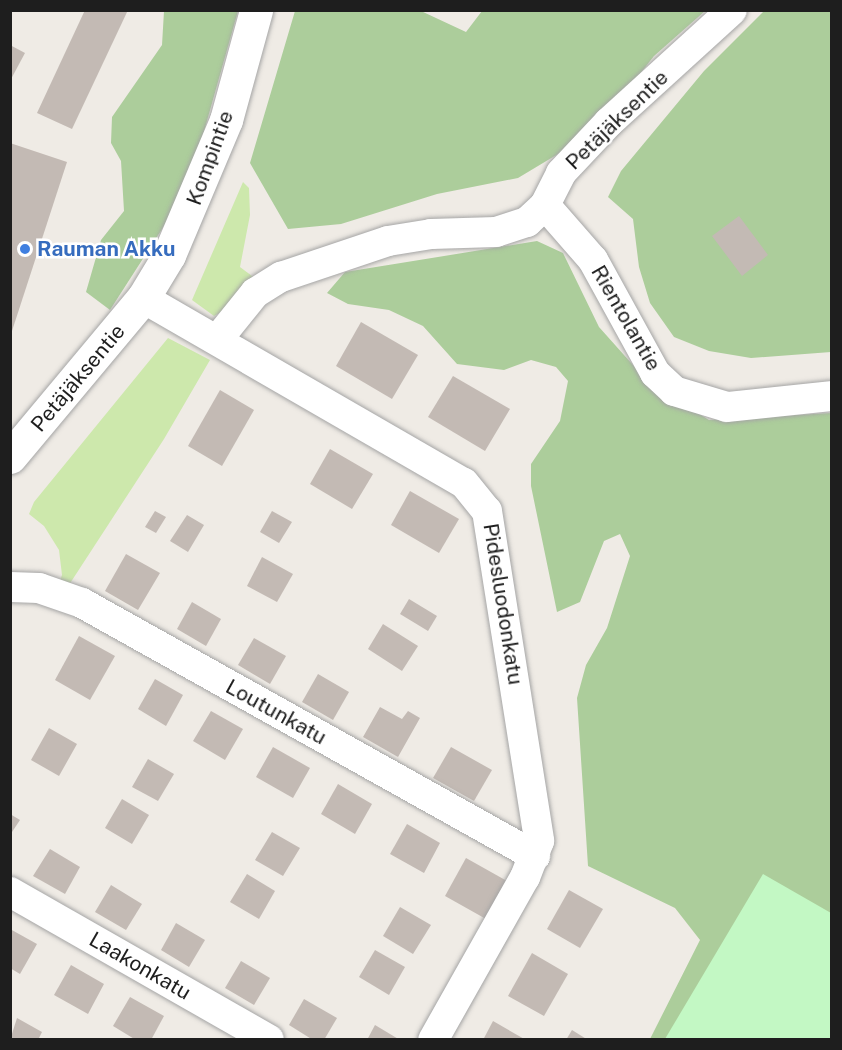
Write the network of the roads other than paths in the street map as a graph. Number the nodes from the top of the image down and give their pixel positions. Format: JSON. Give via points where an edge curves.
{"nodes":[{"id":1,"x":256,"y":10,"type":"edge"},
{"id":2,"x":732,"y":10,"type":"edge"},
{"id":3,"x":545,"y":205,"type":"junction"},
{"id":4,"x":143,"y":298,"type":"junction"},
{"id":5,"x":218,"y":339,"type":"junction"},
{"id":6,"x":831,"y":396,"type":"edge"},
{"id":7,"x":10,"y":457,"type":"edge"},
{"id":8,"x":10,"y":587,"type":"edge"},
{"id":9,"x":535,"y":856,"type":"junction"},
{"id":10,"x":10,"y":892,"type":"edge"},
{"id":11,"x":270,"y":1040,"type":"edge"},
{"id":12,"x":433,"y":1040,"type":"edge"}],
"edges":[{"from":1,"to":4,"type":"street","name":"Kompintie","via":[[208,168],[187,219]]},
{"from":2,"to":3,"type":"street","name":"Petäjäksentie","via":[[609,122],[561,173]]},
{"from":3,"to":5,"type":"street","name":"Petäjäksentie","via":[[527,222],[496,232],[431,234],[388,241],[281,278],[255,293]]},
{"from":3,"to":6,"type":"street","name":"Rientolantie","via":[[593,260],[655,373],[674,391],[727,407]]},
{"from":4,"to":5,"type":"street","name":"Pidesluodonkatu"},
{"from":4,"to":7,"type":"street","name":"Petäjäksentie"},
{"from":5,"to":9,"type":"street","name":"Pidesluodonkatu","via":[[464,483],[488,511],[539,841]]},
{"from":8,"to":9,"type":"street","name":"Loutunkatu","via":[[39,588],[82,603]]},
{"from":9,"to":12,"type":"street","name":"Pidesluodonkatu"},
{"from":10,"to":11,"type":"street","name":"Laakonkatu"}]}
